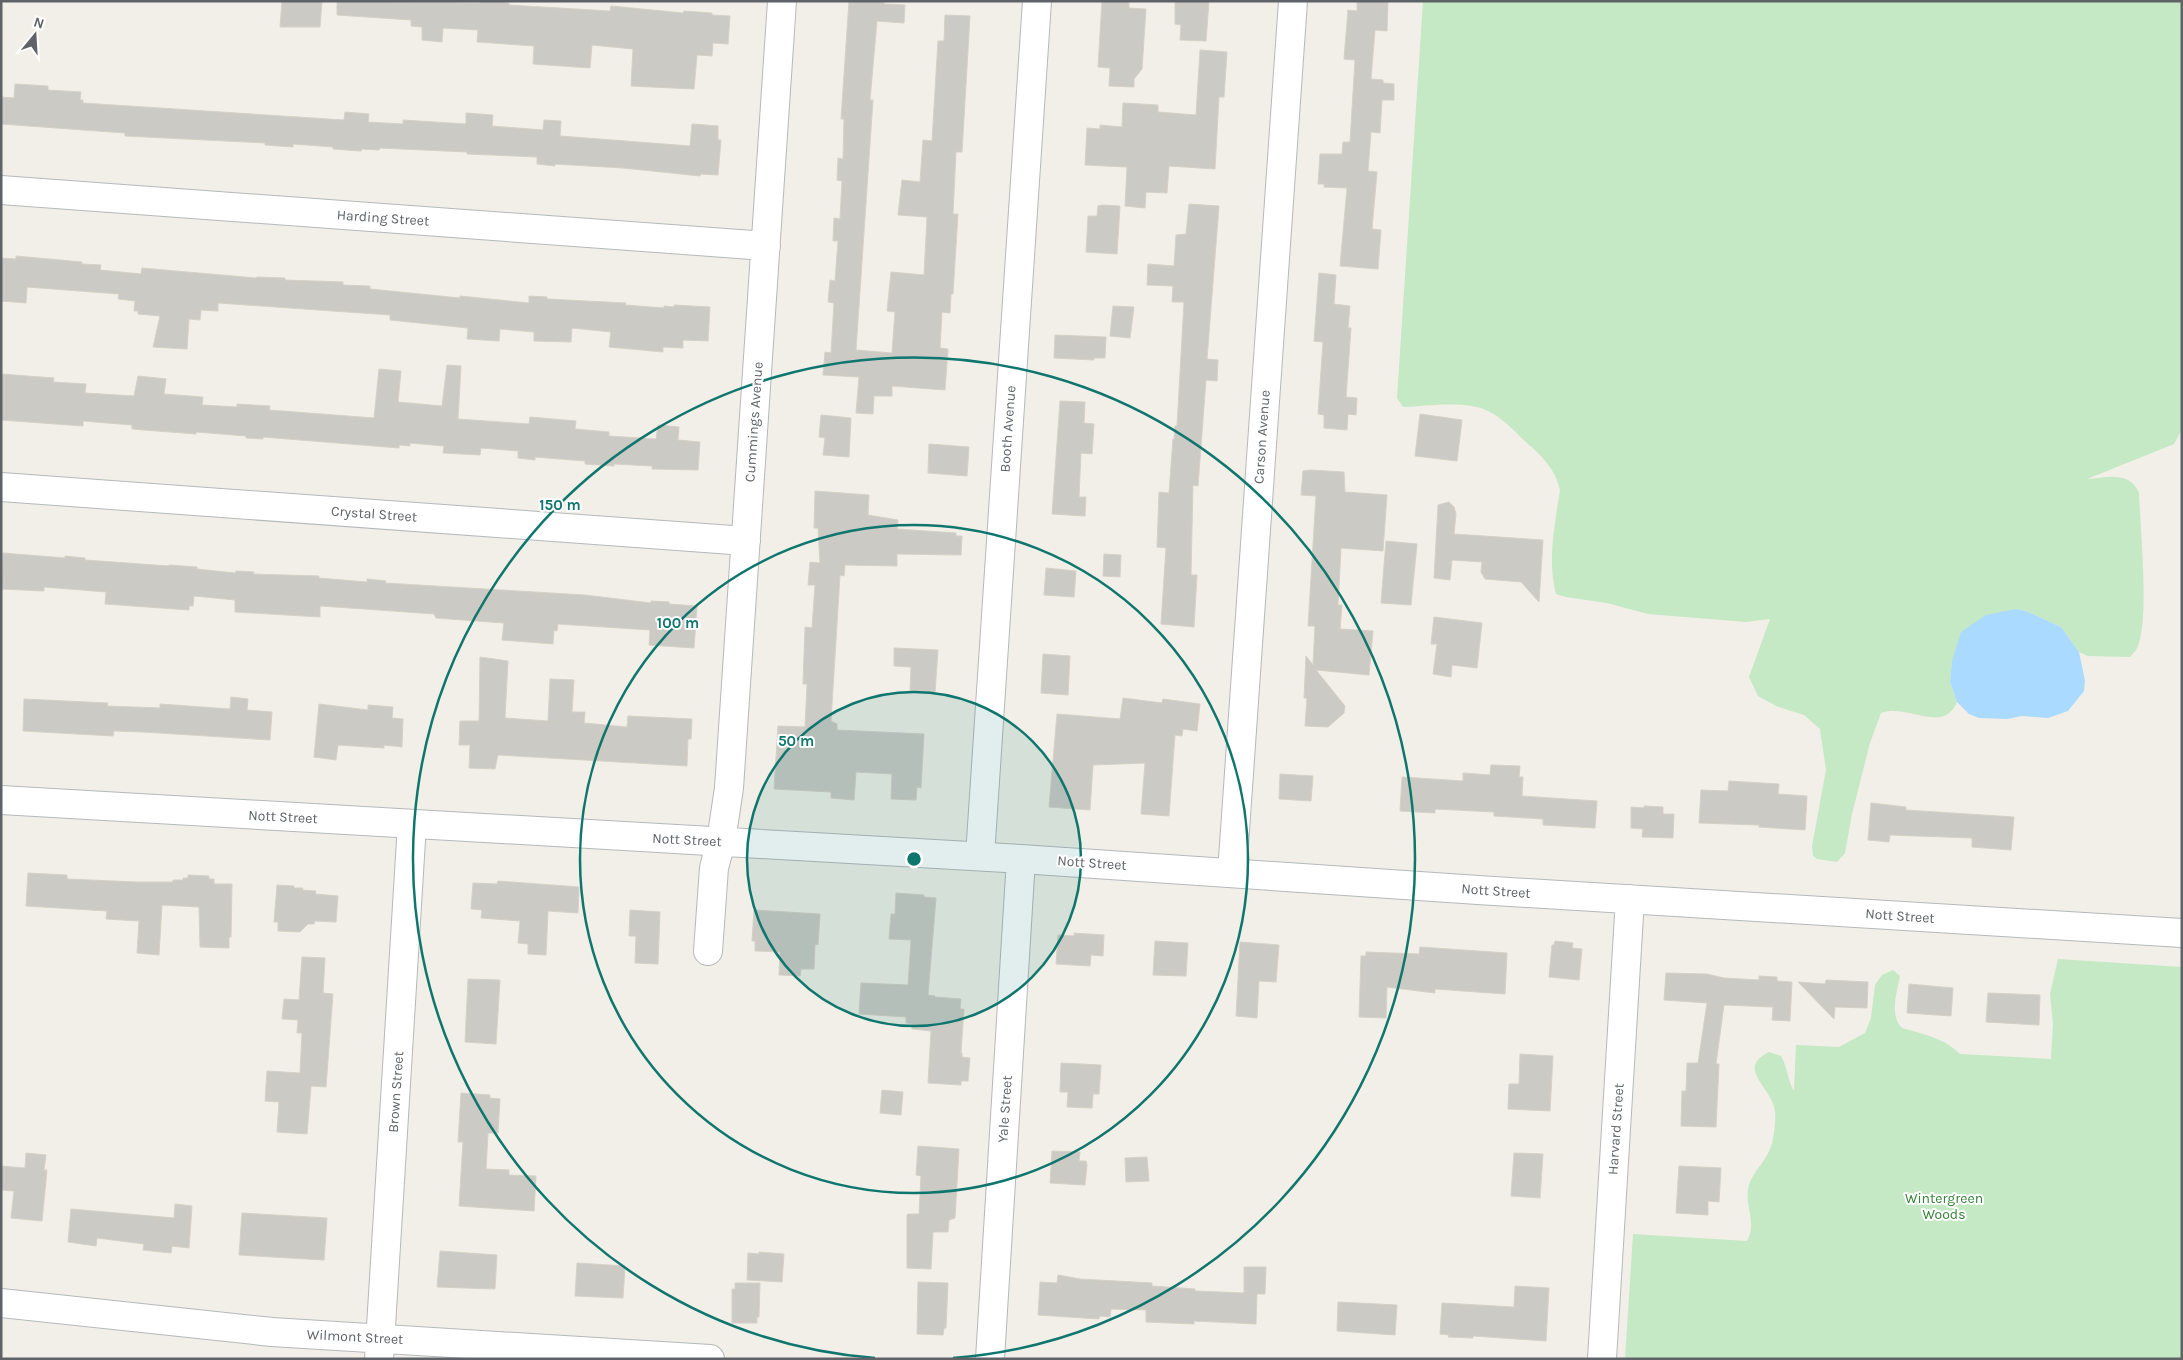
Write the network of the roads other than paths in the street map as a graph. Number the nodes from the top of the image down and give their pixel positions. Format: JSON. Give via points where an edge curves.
{"nodes":[{"id":1,"x":782,"y":1,"type":"edge"},
{"id":2,"x":1037,"y":1,"type":"edge"},
{"id":3,"x":1292,"y":1,"type":"edge"},
{"id":4,"x":1,"y":190,"type":"edge"},
{"id":5,"x":766,"y":246,"type":"junction"},
{"id":6,"x":1,"y":486,"type":"edge"},
{"id":7,"x":746,"y":541,"type":"junction"},
{"id":8,"x":1,"y":800,"type":"edge"},
{"id":9,"x":412,"y":824,"type":"junction"},
{"id":10,"x":721,"y":841,"type":"junction"},
{"id":11,"x":980,"y":856,"type":"junction"},
{"id":12,"x":1021,"y":859,"type":"junction"},
{"id":13,"x":1232,"y":873,"type":"junction"},
{"id":14,"x":1630,"y":899,"type":"junction"},
{"id":15,"x":2182,"y":933,"type":"edge"},
{"id":16,"x":708,"y":951,"type":"dead end"},
{"id":17,"x":1,"y":1303,"type":"edge"},
{"id":18,"x":380,"y":1349,"type":"edge"},
{"id":19,"x":710,"y":1359,"type":"edge"},
{"id":20,"x":990,"y":1359,"type":"edge"},
{"id":21,"x":1602,"y":1359,"type":"edge"}],
"edges":[{"from":1,"to":5,"type":"street","name":"Cummings Avenue"},
{"from":2,"to":11,"type":"street","name":"Booth Avenue"},
{"from":3,"to":13,"type":"street","name":"Carson Avenue"},
{"from":4,"to":5,"type":"street","name":"Harding Street"},
{"from":5,"to":7,"type":"street","name":"Cummings Avenue"},
{"from":6,"to":7,"type":"street","name":"Crystal Street"},
{"from":7,"to":10,"type":"street","name":"Cummings Avenue","via":[[729,788]]},
{"from":8,"to":9,"type":"street","name":"Nott Street"},
{"from":9,"to":10,"type":"street","name":"Nott Street"},
{"from":9,"to":18,"type":"street","name":"Brown Street"},
{"from":10,"to":11,"type":"street","name":"Nott Street"},
{"from":10,"to":16,"type":"street","name":"Cummings Avenue","via":[[714,875]]},
{"from":11,"to":12,"type":"street","name":"Nott Street"},
{"from":12,"to":13,"type":"street","name":"Nott Street"},
{"from":12,"to":20,"type":"street","name":"Yale Street"},
{"from":13,"to":14,"type":"street","name":"Nott Street"},
{"from":14,"to":15,"type":"street","name":"Nott Street"},
{"from":14,"to":21,"type":"street","name":"Harvard Street"},
{"from":17,"to":18,"type":"street","name":"Wilmont Street","via":[[250,1330]]},
{"from":18,"to":19,"type":"street","name":"Wilmont Street"}]}
